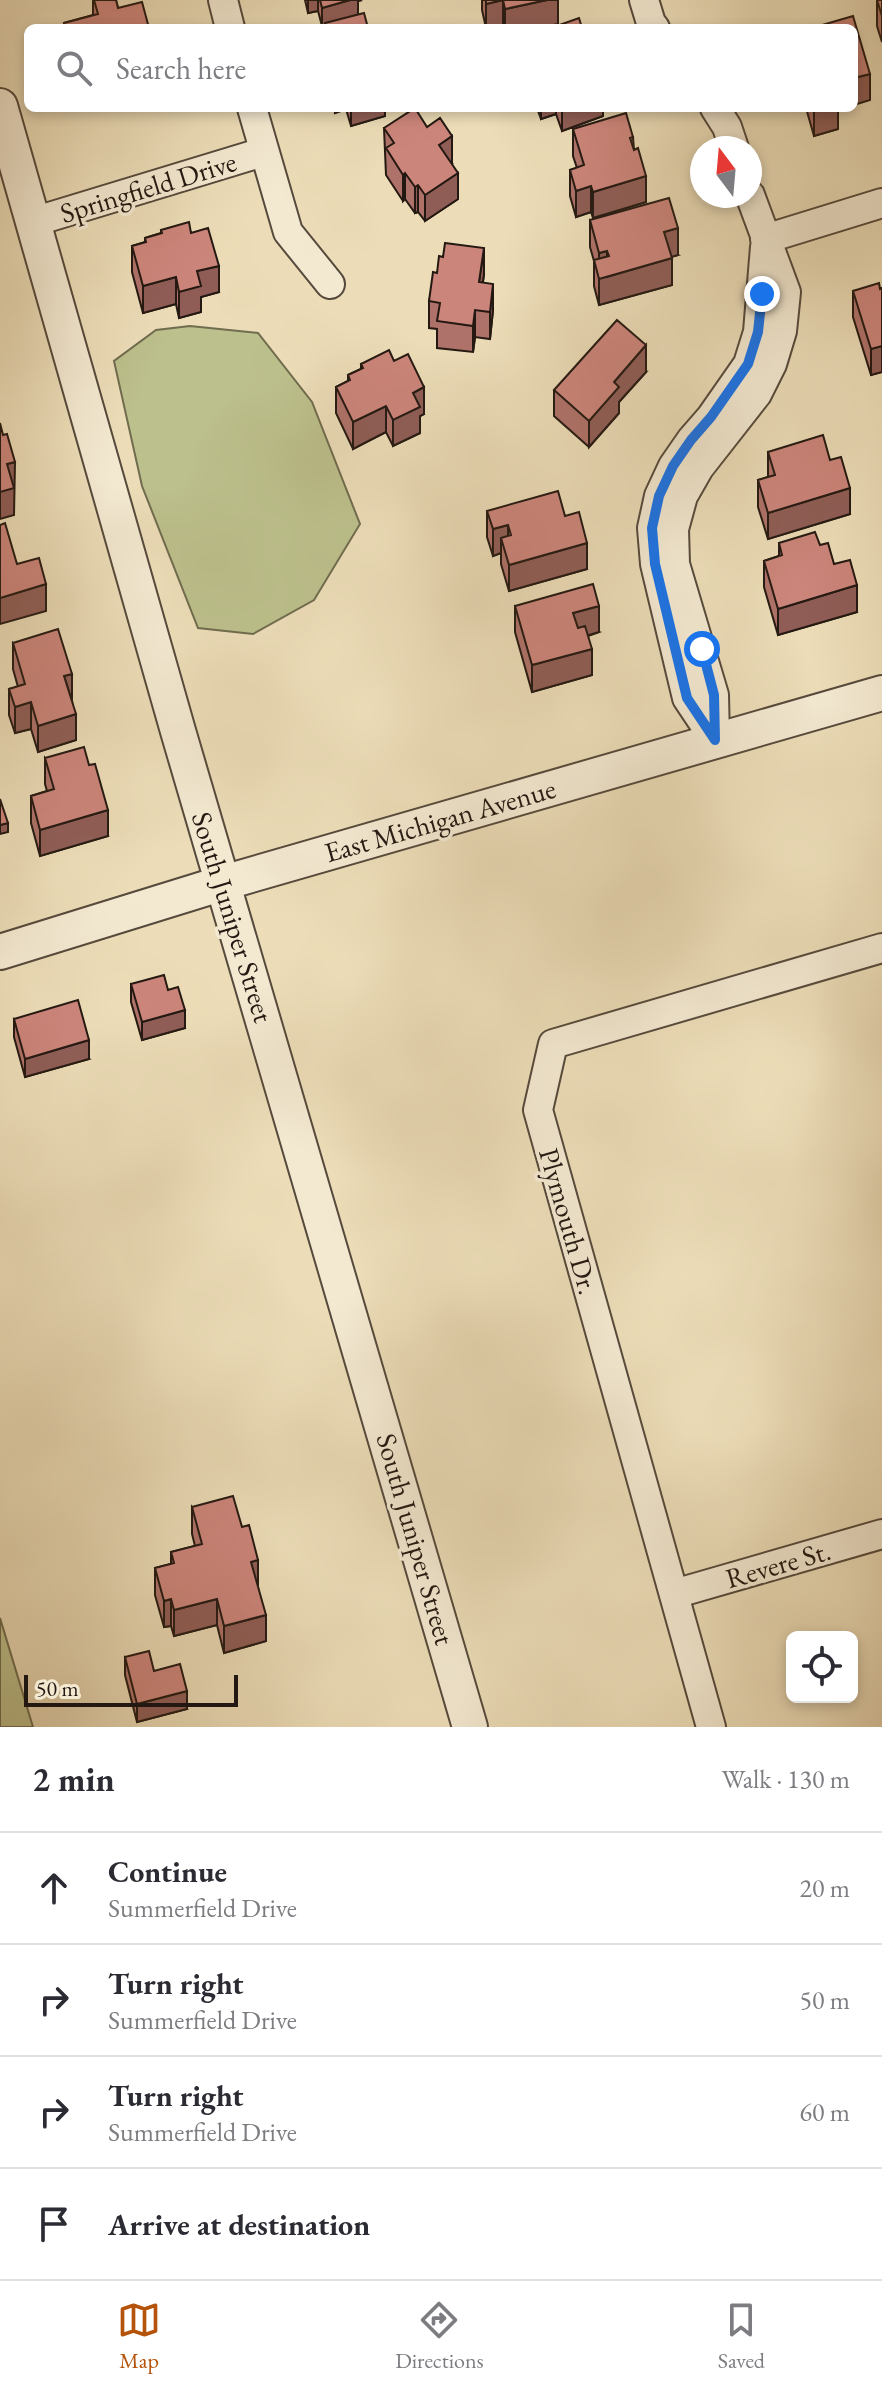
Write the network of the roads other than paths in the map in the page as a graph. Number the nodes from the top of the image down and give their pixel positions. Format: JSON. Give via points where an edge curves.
{"nodes":[{"id":1,"x":223,"y":0,"type":"edge"},
{"id":2,"x":644,"y":0,"type":"edge"},
{"id":3,"x":229,"y":24,"type":"edge"},
{"id":4,"x":652,"y":24,"type":"edge"},
{"id":5,"x":0,"y":106,"type":"edge"},
{"id":6,"x":253,"y":112,"type":"edge"},
{"id":7,"x":718,"y":112,"type":"edge"},
{"id":8,"x":730,"y":136,"type":"edge"},
{"id":9,"x":263,"y":152,"type":"junction"},
{"id":10,"x":882,"y":203,"type":"edge"},
{"id":11,"x":754,"y":208,"type":"edge"},
{"id":12,"x":33,"y":222,"type":"junction"},
{"id":13,"x":765,"y":239,"type":"junction"},
{"id":14,"x":330,"y":284,"type":"dead end"},
{"id":15,"x":882,"y":693,"type":"edge"},
{"id":16,"x":715,"y":740,"type":"junction"},
{"id":17,"x":223,"y":883,"type":"junction"},
{"id":18,"x":882,"y":948,"type":"edge"},
{"id":19,"x":0,"y":952,"type":"edge"},
{"id":20,"x":882,"y":1534,"type":"edge"},
{"id":21,"x":674,"y":1594,"type":"junction"},
{"id":22,"x":470,"y":1727,"type":"edge"},
{"id":23,"x":711,"y":1727,"type":"edge"}],
"edges":[{"from":1,"to":3,"type":"street"},
{"from":2,"to":4,"type":"street"},
{"from":5,"to":12,"type":"street","name":"South Juniper Street"},
{"from":6,"to":9,"type":"street","name":"Springfield Drive"},
{"from":7,"to":8,"type":"street"},
{"from":9,"to":12,"type":"street","name":"Springfield Drive"},
{"from":9,"to":14,"type":"street","name":"Springfield Drive","via":[[288,232]]},
{"from":10,"to":13,"type":"street"},
{"from":11,"to":13,"type":"street"},
{"from":12,"to":17,"type":"street","name":"South Juniper Street"},
{"from":13,"to":16,"type":"street","via":[[786,292],[772,364],[757,394],[699,468],[683,496],[674,529],[675,564],[714,695]]},
{"from":15,"to":16,"type":"street","name":"East Michigan Avenue"},
{"from":16,"to":17,"type":"street","name":"East Michigan Avenue"},
{"from":17,"to":19,"type":"street","name":"East Michigan Avenue"},
{"from":17,"to":22,"type":"street","name":"South Juniper Street"},
{"from":18,"to":21,"type":"street","name":"Plymouth Dr.","via":[[553,1044],[538,1110]]},
{"from":20,"to":21,"type":"street","name":"Revere St."},
{"from":21,"to":23,"type":"street","name":"Plymouth Dr."}]}
